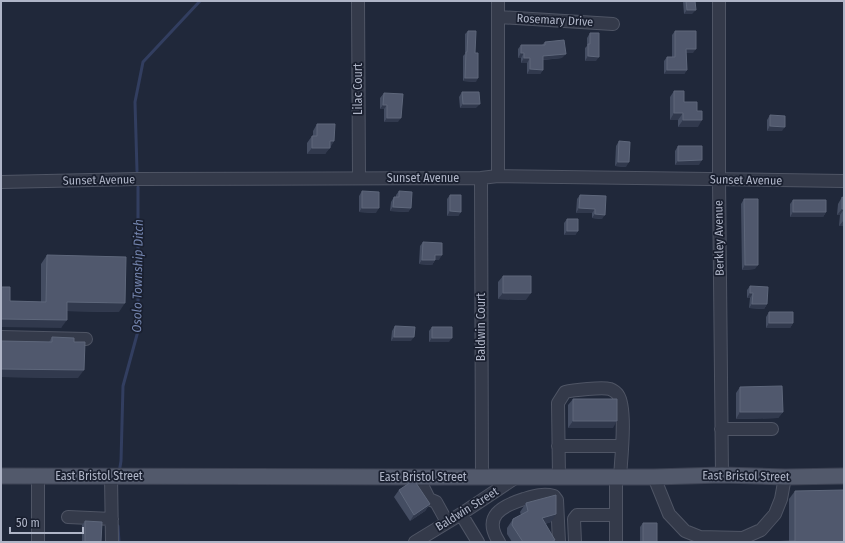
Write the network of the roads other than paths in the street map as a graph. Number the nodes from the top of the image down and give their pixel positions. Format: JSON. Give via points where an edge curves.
{"nodes":[{"id":1,"x":358,"y":1,"type":"edge"},
{"id":2,"x":498,"y":1,"type":"edge"},
{"id":3,"x":719,"y":1,"type":"edge"},
{"id":4,"x":498,"y":17,"type":"junction"},
{"id":5,"x":613,"y":24,"type":"dead end"},
{"id":6,"x":498,"y":176,"type":"junction"},
{"id":7,"x":359,"y":177,"type":"junction"},
{"id":8,"x":481,"y":178,"type":"junction"},
{"id":9,"x":719,"y":180,"type":"junction"},
{"id":10,"x":844,"y":181,"type":"edge"},
{"id":11,"x":1,"y":182,"type":"edge"},
{"id":12,"x":1,"y":337,"type":"edge"},
{"id":13,"x":86,"y":339,"type":"dead end"},
{"id":14,"x":721,"y":429,"type":"junction"},
{"id":15,"x":772,"y":429,"type":"dead end"},
{"id":16,"x":558,"y":446,"type":"junction"},
{"id":17,"x":622,"y":446,"type":"junction"},
{"id":18,"x":722,"y":475,"type":"junction"},
{"id":19,"x":1,"y":476,"type":"edge"},
{"id":20,"x":38,"y":476,"type":"junction"},
{"id":21,"x":111,"y":476,"type":"junction"},
{"id":22,"x":518,"y":476,"type":"junction"},
{"id":23,"x":542,"y":476,"type":"junction"},
{"id":24,"x":559,"y":476,"type":"junction"},
{"id":25,"x":784,"y":476,"type":"junction"},
{"id":26,"x":844,"y":476,"type":"edge"},
{"id":27,"x":418,"y":477,"type":"junction"},
{"id":28,"x":482,"y":477,"type":"junction"},
{"id":29,"x":618,"y":477,"type":"junction"},
{"id":30,"x":654,"y":477,"type":"junction"},
{"id":31,"x":542,"y":494,"type":"junction"},
{"id":32,"x":461,"y":514,"type":"junction"},
{"id":33,"x":616,"y":515,"type":"junction"},
{"id":34,"x":68,"y":517,"type":"dead end"},
{"id":35,"x":112,"y":519,"type":"junction"},
{"id":36,"x":447,"y":522,"type":"junction"},
{"id":37,"x":38,"y":542,"type":"edge"},
{"id":38,"x":112,"y":542,"type":"edge"},
{"id":39,"x":415,"y":542,"type":"edge"},
{"id":40,"x":478,"y":542,"type":"edge"},
{"id":41,"x":499,"y":542,"type":"edge"},
{"id":42,"x":559,"y":542,"type":"edge"},
{"id":43,"x":575,"y":542,"type":"edge"},
{"id":44,"x":616,"y":542,"type":"edge"}],
"edges":[{"from":1,"to":7,"type":"street","name":"Lilac Court"},
{"from":2,"to":4,"type":"street"},
{"from":3,"to":9,"type":"street","name":"Berkley Avenue"},
{"from":4,"to":5,"type":"street","name":"Rosemary Drive"},
{"from":4,"to":6,"type":"street"},
{"from":6,"to":8,"type":"street","name":"Sunset Avenue"},
{"from":6,"to":9,"type":"street","name":"Sunset Avenue"},
{"from":7,"to":8,"type":"street","name":"Sunset Avenue"},
{"from":7,"to":11,"type":"street","name":"Sunset Avenue"},
{"from":8,"to":28,"type":"street","name":"Baldwin Court"},
{"from":9,"to":10,"type":"street","name":"Sunset Avenue"},
{"from":9,"to":14,"type":"street","name":"Berkley Avenue"},
{"from":12,"to":13,"type":"street"},
{"from":14,"to":15,"type":"street"},
{"from":14,"to":18,"type":"street","name":"Berkley Avenue"},
{"from":16,"to":17,"type":"street"},
{"from":16,"to":17,"type":"street","via":[[558,403],[565,392],[610,389],[617,394],[622,403]]},
{"from":16,"to":24,"type":"street"},
{"from":17,"to":29,"type":"street"},
{"from":18,"to":25,"type":"main road","name":"East Bristol Street"},
{"from":18,"to":30,"type":"main road","name":"East Bristol Street"},
{"from":19,"to":20,"type":"main road","name":"East Bristol Street"},
{"from":20,"to":21,"type":"main road","name":"East Bristol Street"},
{"from":20,"to":37,"type":"street"},
{"from":21,"to":27,"type":"main road","name":"East Bristol Street"},
{"from":21,"to":35,"type":"street"},
{"from":22,"to":23,"type":"main road","name":"East Bristol Street"},
{"from":22,"to":28,"type":"main road","name":"East Bristol Street"},
{"from":22,"to":32,"type":"street","name":"Baldwin Street"},
{"from":23,"to":24,"type":"main road","name":"East Bristol Street"},
{"from":23,"to":31,"type":"street"},
{"from":24,"to":29,"type":"main road","name":"East Bristol Street"},
{"from":25,"to":26,"type":"main road","name":"East Bristol Street"},
{"from":25,"to":30,"type":"street","via":[[776,514],[761,530],[743,538],[700,537],[685,532],[668,514]]},
{"from":27,"to":28,"type":"main road","name":"East Bristol Street"},
{"from":27,"to":36,"type":"street","via":[[429,499],[436,502]]},
{"from":29,"to":30,"type":"main road","name":"East Bristol Street"},
{"from":29,"to":33,"type":"street"},
{"from":31,"to":41,"type":"street","via":[[509,504],[497,513],[493,528]]},
{"from":31,"to":42,"type":"street","via":[[554,496],[557,500]]},
{"from":32,"to":36,"type":"street","name":"Baldwin Street"},
{"from":32,"to":40,"type":"street"},
{"from":33,"to":43,"type":"street","via":[[577,515],[574,519]]},
{"from":33,"to":44,"type":"street"},
{"from":34,"to":35,"type":"street"},
{"from":35,"to":38,"type":"street"},
{"from":36,"to":39,"type":"street","name":"Baldwin Street"}]}
